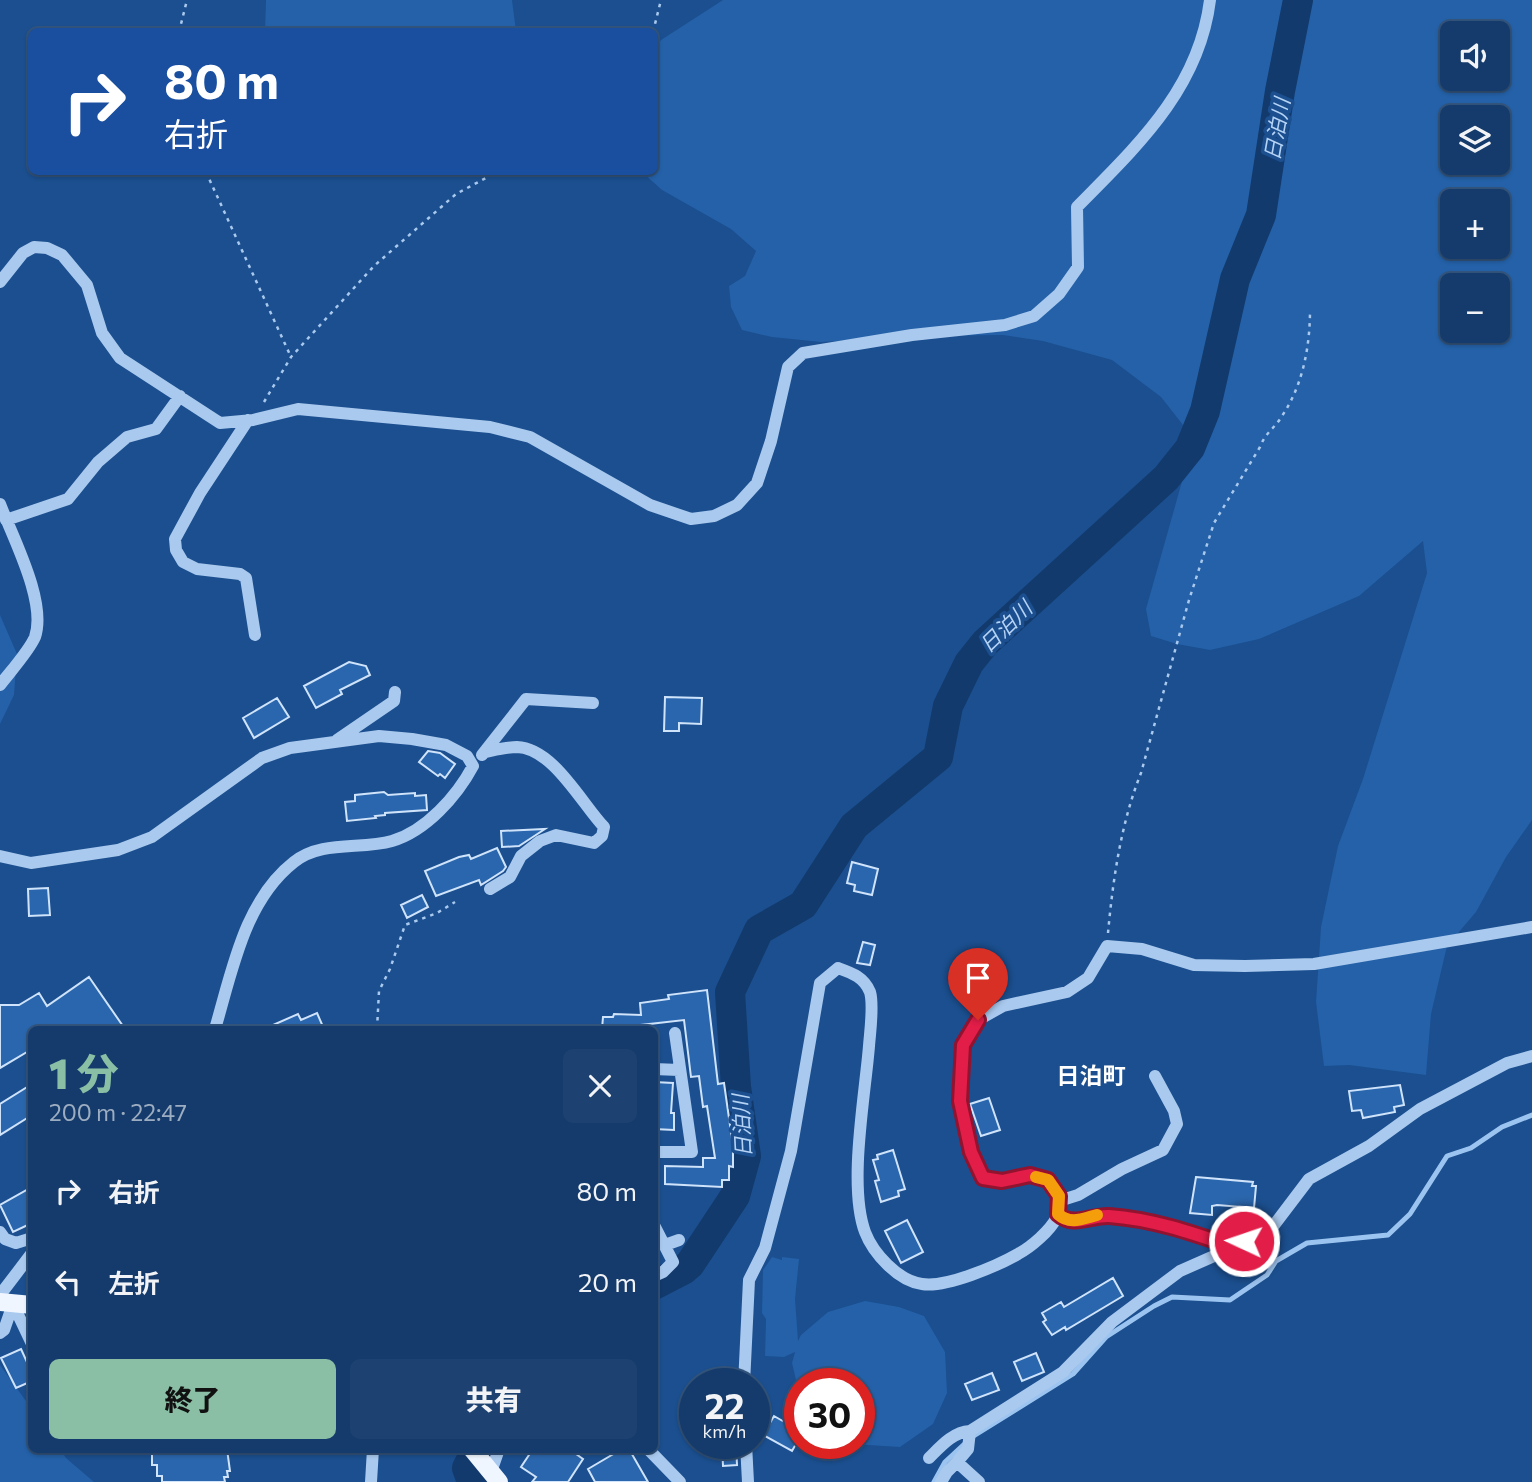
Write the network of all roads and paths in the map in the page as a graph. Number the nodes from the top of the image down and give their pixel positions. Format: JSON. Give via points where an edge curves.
{"nodes":[{"id":1,"x":187,"y":0,"type":"edge"},
{"id":2,"x":661,"y":0,"type":"edge"},
{"id":3,"x":1209,"y":0,"type":"edge"},
{"id":4,"x":1218,"y":0,"type":"edge"},
{"id":5,"x":1207,"y":22,"type":"junction"},
{"id":6,"x":181,"y":28,"type":"edge"},
{"id":7,"x":654,"y":28,"type":"edge"},
{"id":8,"x":207,"y":175,"type":"edge"},
{"id":9,"x":491,"y":175,"type":"edge"},
{"id":10,"x":0,"y":282,"type":"edge"},
{"id":11,"x":1310,"y":310,"type":"dead end"},
{"id":12,"x":291,"y":357,"type":"junction"},
{"id":13,"x":180,"y":396,"type":"junction"},
{"id":14,"x":250,"y":420,"type":"junction"},
{"id":15,"x":0,"y":504,"type":"edge"},
{"id":16,"x":6,"y":520,"type":"junction"},
{"id":17,"x":255,"y":635,"type":"dead end"},
{"id":18,"x":0,"y":685,"type":"edge"},
{"id":19,"x":395,"y":692,"type":"dead end"},
{"id":20,"x":593,"y":703,"type":"dead end"},
{"id":21,"x":334,"y":742,"type":"junction"},
{"id":22,"x":485,"y":752,"type":"junction"},
{"id":23,"x":473,"y":766,"type":"junction"},
{"id":24,"x":0,"y":856,"type":"edge"},
{"id":25,"x":489,"y":889,"type":"dead end"},
{"id":26,"x":455,"y":902,"type":"dead end"},
{"id":27,"x":1532,"y":927,"type":"edge"},
{"id":28,"x":1107,"y":946,"type":"junction"},
{"id":29,"x":216,"y":1026,"type":"edge"},
{"id":30,"x":377,"y":1026,"type":"edge"},
{"id":31,"x":675,"y":1033,"type":"dead end"},
{"id":32,"x":1532,"y":1056,"type":"edge"},
{"id":33,"x":658,"y":1069,"type":"edge"},
{"id":34,"x":679,"y":1070,"type":"junction"},
{"id":35,"x":1155,"y":1076,"type":"dead end"},
{"id":36,"x":658,"y":1152,"type":"edge"},
{"id":37,"x":1058,"y":1208,"type":"junction"},
{"id":38,"x":0,"y":1232,"type":"edge"},
{"id":39,"x":658,"y":1233,"type":"edge"},
{"id":40,"x":28,"y":1239,"type":"edge"},
{"id":41,"x":679,"y":1240,"type":"dead end"},
{"id":42,"x":664,"y":1245,"type":"junction"},
{"id":43,"x":1230,"y":1246,"type":"junction"},
{"id":44,"x":28,"y":1258,"type":"edge"},
{"id":45,"x":658,"y":1273,"type":"edge"},
{"id":46,"x":4,"y":1300,"type":"edge"},
{"id":47,"x":28,"y":1305,"type":"edge"},
{"id":48,"x":0,"y":1333,"type":"edge"},
{"id":49,"x":28,"y":1338,"type":"edge"},
{"id":50,"x":745,"y":1368,"type":"edge"},
{"id":51,"x":970,"y":1431,"type":"junction"},
{"id":52,"x":373,"y":1453,"type":"edge"},
{"id":53,"x":474,"y":1453,"type":"edge"},
{"id":54,"x":498,"y":1453,"type":"edge"},
{"id":55,"x":652,"y":1453,"type":"edge"},
{"id":56,"x":929,"y":1458,"type":"dead end"},
{"id":57,"x":747,"y":1459,"type":"edge"},
{"id":58,"x":957,"y":1462,"type":"junction"},
{"id":59,"x":493,"y":1475,"type":"edge"},
{"id":60,"x":371,"y":1482,"type":"edge"},
{"id":61,"x":680,"y":1482,"type":"edge"},
{"id":62,"x":748,"y":1482,"type":"edge"},
{"id":63,"x":941,"y":1482,"type":"edge"},
{"id":64,"x":979,"y":1482,"type":"edge"}],
"edges":[{"from":1,"to":6,"type":"path"},
{"from":2,"to":7,"type":"path"},
{"from":3,"to":5,"type":"street"},
{"from":4,"to":5,"type":"street"},
{"from":5,"to":14,"type":"street","via":[[1193,65],[1160,117],[1077,207],[1077,267],[1059,293],[1034,316],[1005,325],[803,353],[788,368],[757,483],[737,505],[714,516],[691,519],[650,505],[530,437],[490,427],[298,409]]},
{"from":8,"to":12,"type":"path"},
{"from":9,"to":12,"type":"path","via":[[456,194],[374,266]]},
{"from":10,"to":13,"type":"street","via":[[23,253],[34,247],[62,255],[87,285],[102,333],[120,358]]},
{"from":11,"to":28,"type":"path","via":[[1310,338],[1300,377],[1282,416],[1264,435],[1214,523],[1189,600],[1131,799],[1112,889]]},
{"from":12,"to":14,"type":"path"},
{"from":13,"to":14,"type":"street","via":[[220,423]]},
{"from":13,"to":16,"type":"street","via":[[156,429],[127,437],[98,462],[68,499]]},
{"from":14,"to":17,"type":"street","via":[[175,539],[183,562],[246,579]]},
{"from":15,"to":16,"type":"street"},
{"from":16,"to":18,"type":"street","via":[[34,593],[38,617],[34,638]]},
{"from":19,"to":21,"type":"street","via":[[394,701]]},
{"from":20,"to":22,"type":"street","via":[[526,699]]},
{"from":21,"to":23,"type":"street","via":[[379,736],[446,745],[467,756]]},
{"from":21,"to":24,"type":"street","via":[[290,748],[262,758],[152,837],[118,850],[32,863]]},
{"from":22,"to":23,"type":"street"},
{"from":22,"to":25,"type":"street","via":[[519,747],[539,755],[565,775],[604,827],[594,843],[556,835],[540,841],[521,856],[510,877]]},
{"from":23,"to":29,"type":"street","via":[[444,806],[416,830],[392,841],[325,849],[295,861],[268,889],[242,937]]},
{"from":26,"to":30,"type":"path","via":[[405,925],[379,991]]},
{"from":27,"to":28,"type":"street","via":[[1314,964],[1194,965],[1142,949]]},
{"from":28,"to":37,"type":"street","via":[[1088,978],[1067,992],[1003,1006],[978,1020],[963,1045],[960,1101],[971,1152],[983,1178],[1002,1181],[1030,1175],[1048,1180],[1059,1196]]},
{"from":31,"to":34,"type":"street"},
{"from":32,"to":43,"type":"street","via":[[1507,1063],[1420,1109],[1369,1146],[1309,1179],[1271,1229]]},
{"from":33,"to":34,"type":"street"},
{"from":34,"to":36,"type":"street","via":[[692,1152]]},
{"from":35,"to":37,"type":"street","via":[[1177,1124],[1163,1150]]},
{"from":37,"to":43,"type":"street","via":[[1065,1221],[1098,1215],[1135,1218]]},
{"from":37,"to":50,"type":"street","via":[[1038,1238],[1020,1253],[945,1282],[922,1284],[901,1276],[881,1258],[865,1233],[859,1201],[870,993],[858,974],[838,968],[820,983],[792,1151],[765,1248],[749,1280]]},
{"from":38,"to":40,"type":"street","via":[[9,1242]]},
{"from":39,"to":42,"type":"street"},
{"from":41,"to":42,"type":"street"},
{"from":42,"to":45,"type":"street","via":[[673,1262]]},
{"from":43,"to":51,"type":"street","via":[[1180,1271],[1112,1322],[1063,1372]]},
{"from":44,"to":46,"type":"street","via":[[14,1274]]},
{"from":46,"to":47,"type":"main road"},
{"from":46,"to":48,"type":"street","via":[[4,1330]]},
{"from":46,"to":49,"type":"street"},
{"from":51,"to":56,"type":"street","via":[[944,1442]]},
{"from":51,"to":58,"type":"street","via":[[968,1449]]},
{"from":52,"to":60,"type":"street"},
{"from":53,"to":59,"type":"main road"},
{"from":54,"to":59,"type":"street"},
{"from":55,"to":61,"type":"street"},
{"from":57,"to":62,"type":"street"},
{"from":58,"to":63,"type":"street"},
{"from":58,"to":64,"type":"street"}]}
